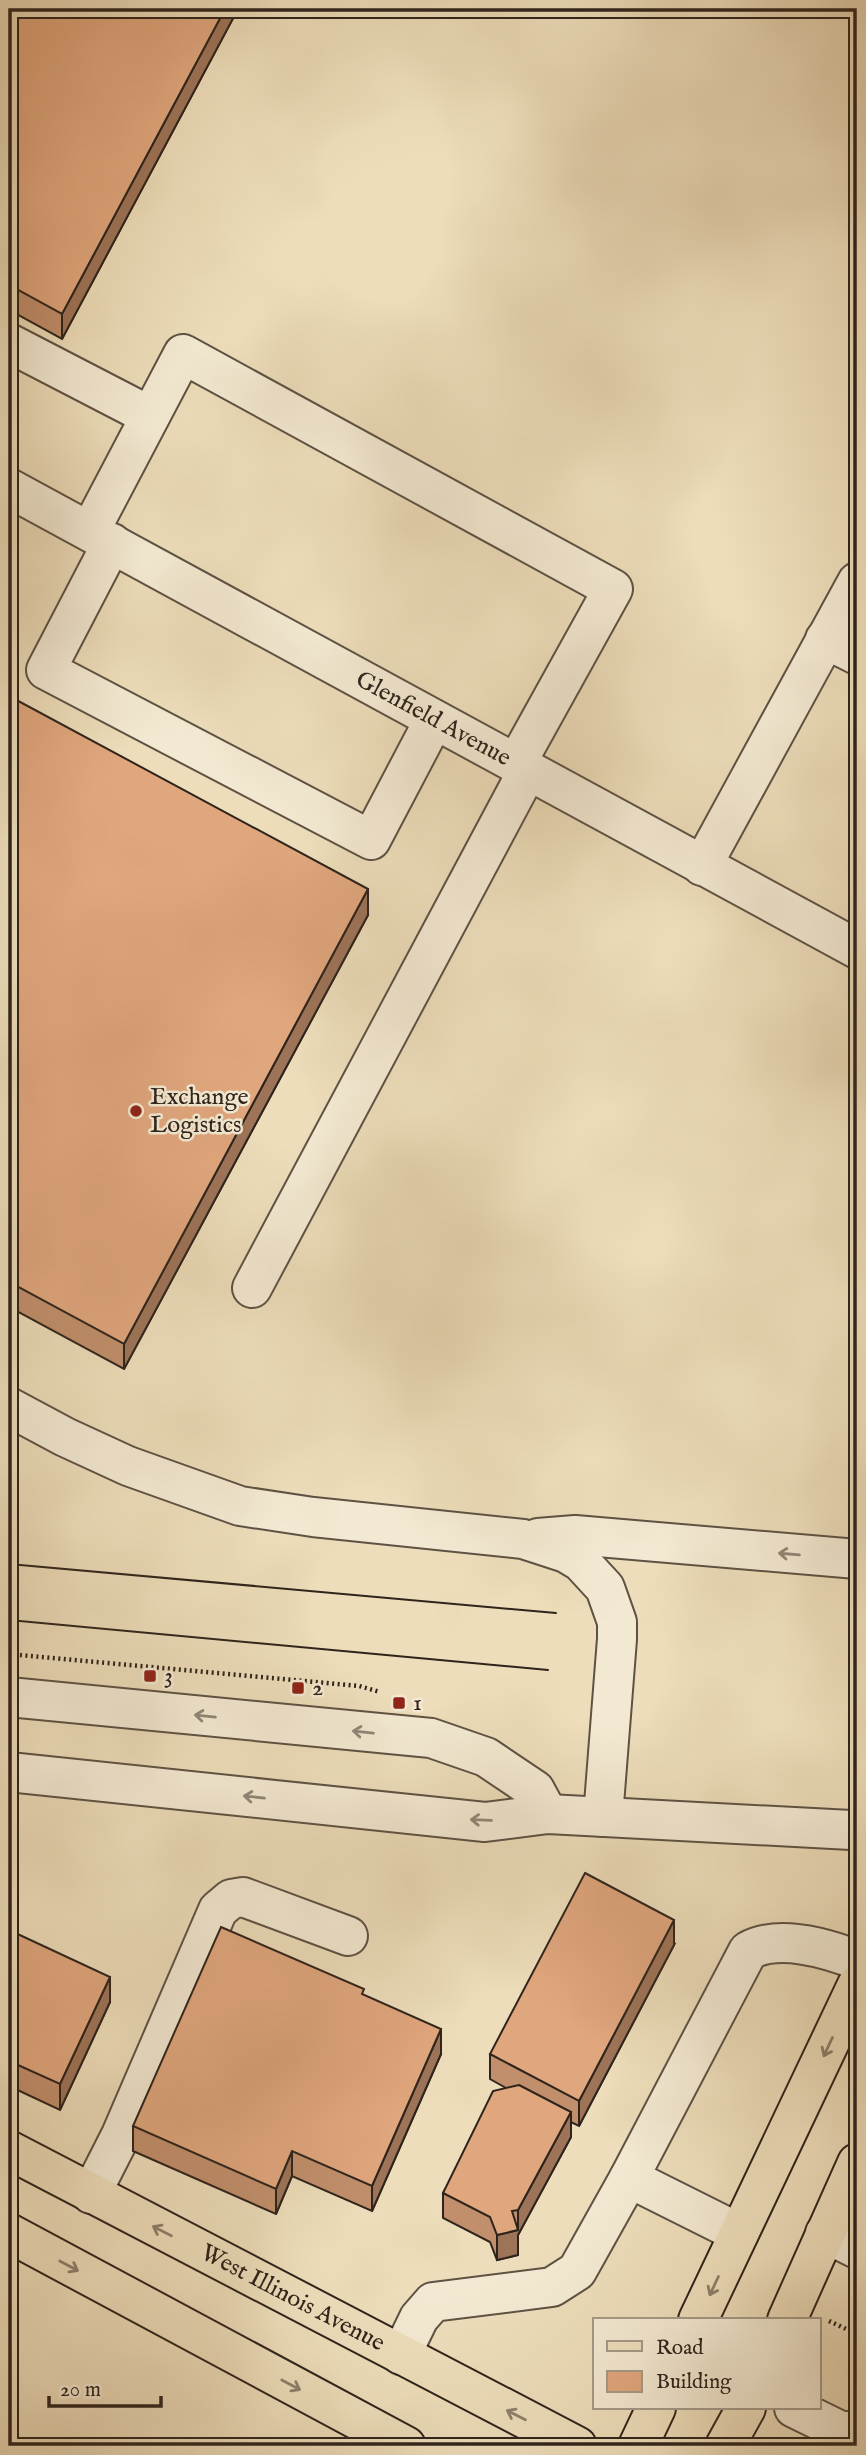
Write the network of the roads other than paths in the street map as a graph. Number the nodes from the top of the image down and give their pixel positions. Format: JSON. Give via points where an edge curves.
{"nodes":[{"id":1,"x":9,"y":343,"type":"edge"},
{"id":2,"x":150,"y":416,"type":"junction"},
{"id":3,"x":9,"y":488,"type":"edge"},
{"id":4,"x":101,"y":537,"type":"junction"},
{"id":5,"x":857,"y":582,"type":"edge"},
{"id":6,"x":841,"y":647,"type":"edge"},
{"id":7,"x":434,"y":720,"type":"junction"},
{"id":8,"x":522,"y":767,"type":"junction"},
{"id":9,"x":702,"y":866,"type":"junction"},
{"id":10,"x":857,"y":949,"type":"edge"},
{"id":11,"x":252,"y":1288,"type":"dead end"},
{"id":12,"x":9,"y":1407,"type":"edge"},
{"id":13,"x":523,"y":1539,"type":"junction"},
{"id":14,"x":857,"y":1559,"type":"edge"},
{"id":15,"x":9,"y":1697,"type":"edge"},
{"id":16,"x":9,"y":1772,"type":"edge"},
{"id":17,"x":548,"y":1814,"type":"junction"},
{"id":18,"x":603,"y":1817,"type":"junction"},
{"id":19,"x":857,"y":1832,"type":"edge"},
{"id":20,"x":348,"y":1936,"type":"dead end"},
{"id":21,"x":857,"y":1959,"type":"edge"},
{"id":22,"x":857,"y":1985,"type":"edge"},
{"id":23,"x":9,"y":2150,"type":"edge"},
{"id":24,"x":857,"y":2164,"type":"edge"},
{"id":25,"x":629,"y":2178,"type":"junction"},
{"id":26,"x":91,"y":2194,"type":"junction"},
{"id":27,"x":9,"y":2233,"type":"edge"},
{"id":28,"x":739,"y":2233,"type":"junction"},
{"id":29,"x":841,"y":2241,"type":"edge"},
{"id":30,"x":699,"y":2318,"type":"edge"},
{"id":31,"x":804,"y":2318,"type":"edge"},
{"id":32,"x":401,"y":2355,"type":"junction"},
{"id":33,"x":655,"y":2410,"type":"edge"},
{"id":34,"x":745,"y":2410,"type":"edge"},
{"id":35,"x":798,"y":2410,"type":"edge"},
{"id":36,"x":857,"y":2431,"type":"edge"},
{"id":37,"x":406,"y":2446,"type":"edge"},
{"id":38,"x":576,"y":2446,"type":"edge"},
{"id":39,"x":638,"y":2446,"type":"edge"},
{"id":40,"x":725,"y":2446,"type":"edge"}],
"edges":[{"from":1,"to":2,"type":"street"},
{"from":2,"to":4,"type":"street"},
{"from":2,"to":8,"type":"street","via":[[183,354],[613,589]]},
{"from":3,"to":4,"type":"street","name":"Glenfield Avenue"},
{"from":4,"to":7,"type":"street","name":"Glenfield Avenue"},
{"from":4,"to":7,"type":"street","via":[[46,670],[371,840]]},
{"from":5,"to":6,"type":"street"},
{"from":6,"to":9,"type":"street"},
{"from":7,"to":8,"type":"street","name":"Glenfield Avenue"},
{"from":8,"to":9,"type":"street","name":"Glenfield Avenue"},
{"from":8,"to":11,"type":"street"},
{"from":9,"to":10,"type":"street","name":"Glenfield Avenue"},
{"from":12,"to":13,"type":"street","via":[[128,1466],[240,1506]]},
{"from":14,"to":13,"type":"street","one_way":true,"via":[[575,1535]]},
{"from":13,"to":18,"type":"street","via":[[581,1562],[605,1588],[612,1604],[617,1639]]},
{"from":17,"to":15,"type":"street","one_way":true,"via":[[535,1790],[486,1757],[431,1738]]},
{"from":17,"to":16,"type":"street","one_way":true,"via":[[485,1822]]},
{"from":17,"to":18,"type":"street"},
{"from":18,"to":19,"type":"street"},
{"from":20,"to":26,"type":"street","via":[[243,1897],[231,1899],[218,1910]]},
{"from":21,"to":25,"type":"street","via":[[822,1947],[761,1944],[748,1951]]},
{"from":22,"to":28,"type":"main road","one_way":true},
{"from":23,"to":26,"type":"main road","name":"West Illinois Avenue"},
{"from":24,"to":29,"type":"main road"},
{"from":25,"to":28,"type":"street"},
{"from":25,"to":32,"type":"street","via":[[577,2271],[552,2287],[433,2302],[419,2318]]},
{"from":32,"to":26,"type":"main road","name":"West Illinois Avenue","one_way":true},
{"from":27,"to":37,"type":"main road","one_way":true},
{"from":28,"to":30,"type":"main road","one_way":true},
{"from":29,"to":31,"type":"main road"},
{"from":38,"to":32,"type":"main road","name":"West Illinois Avenue","one_way":true},
{"from":33,"to":39,"type":"main road"},
{"from":34,"to":40,"type":"main road"},
{"from":35,"to":36,"type":"street","via":[[841,2431]]}]}
